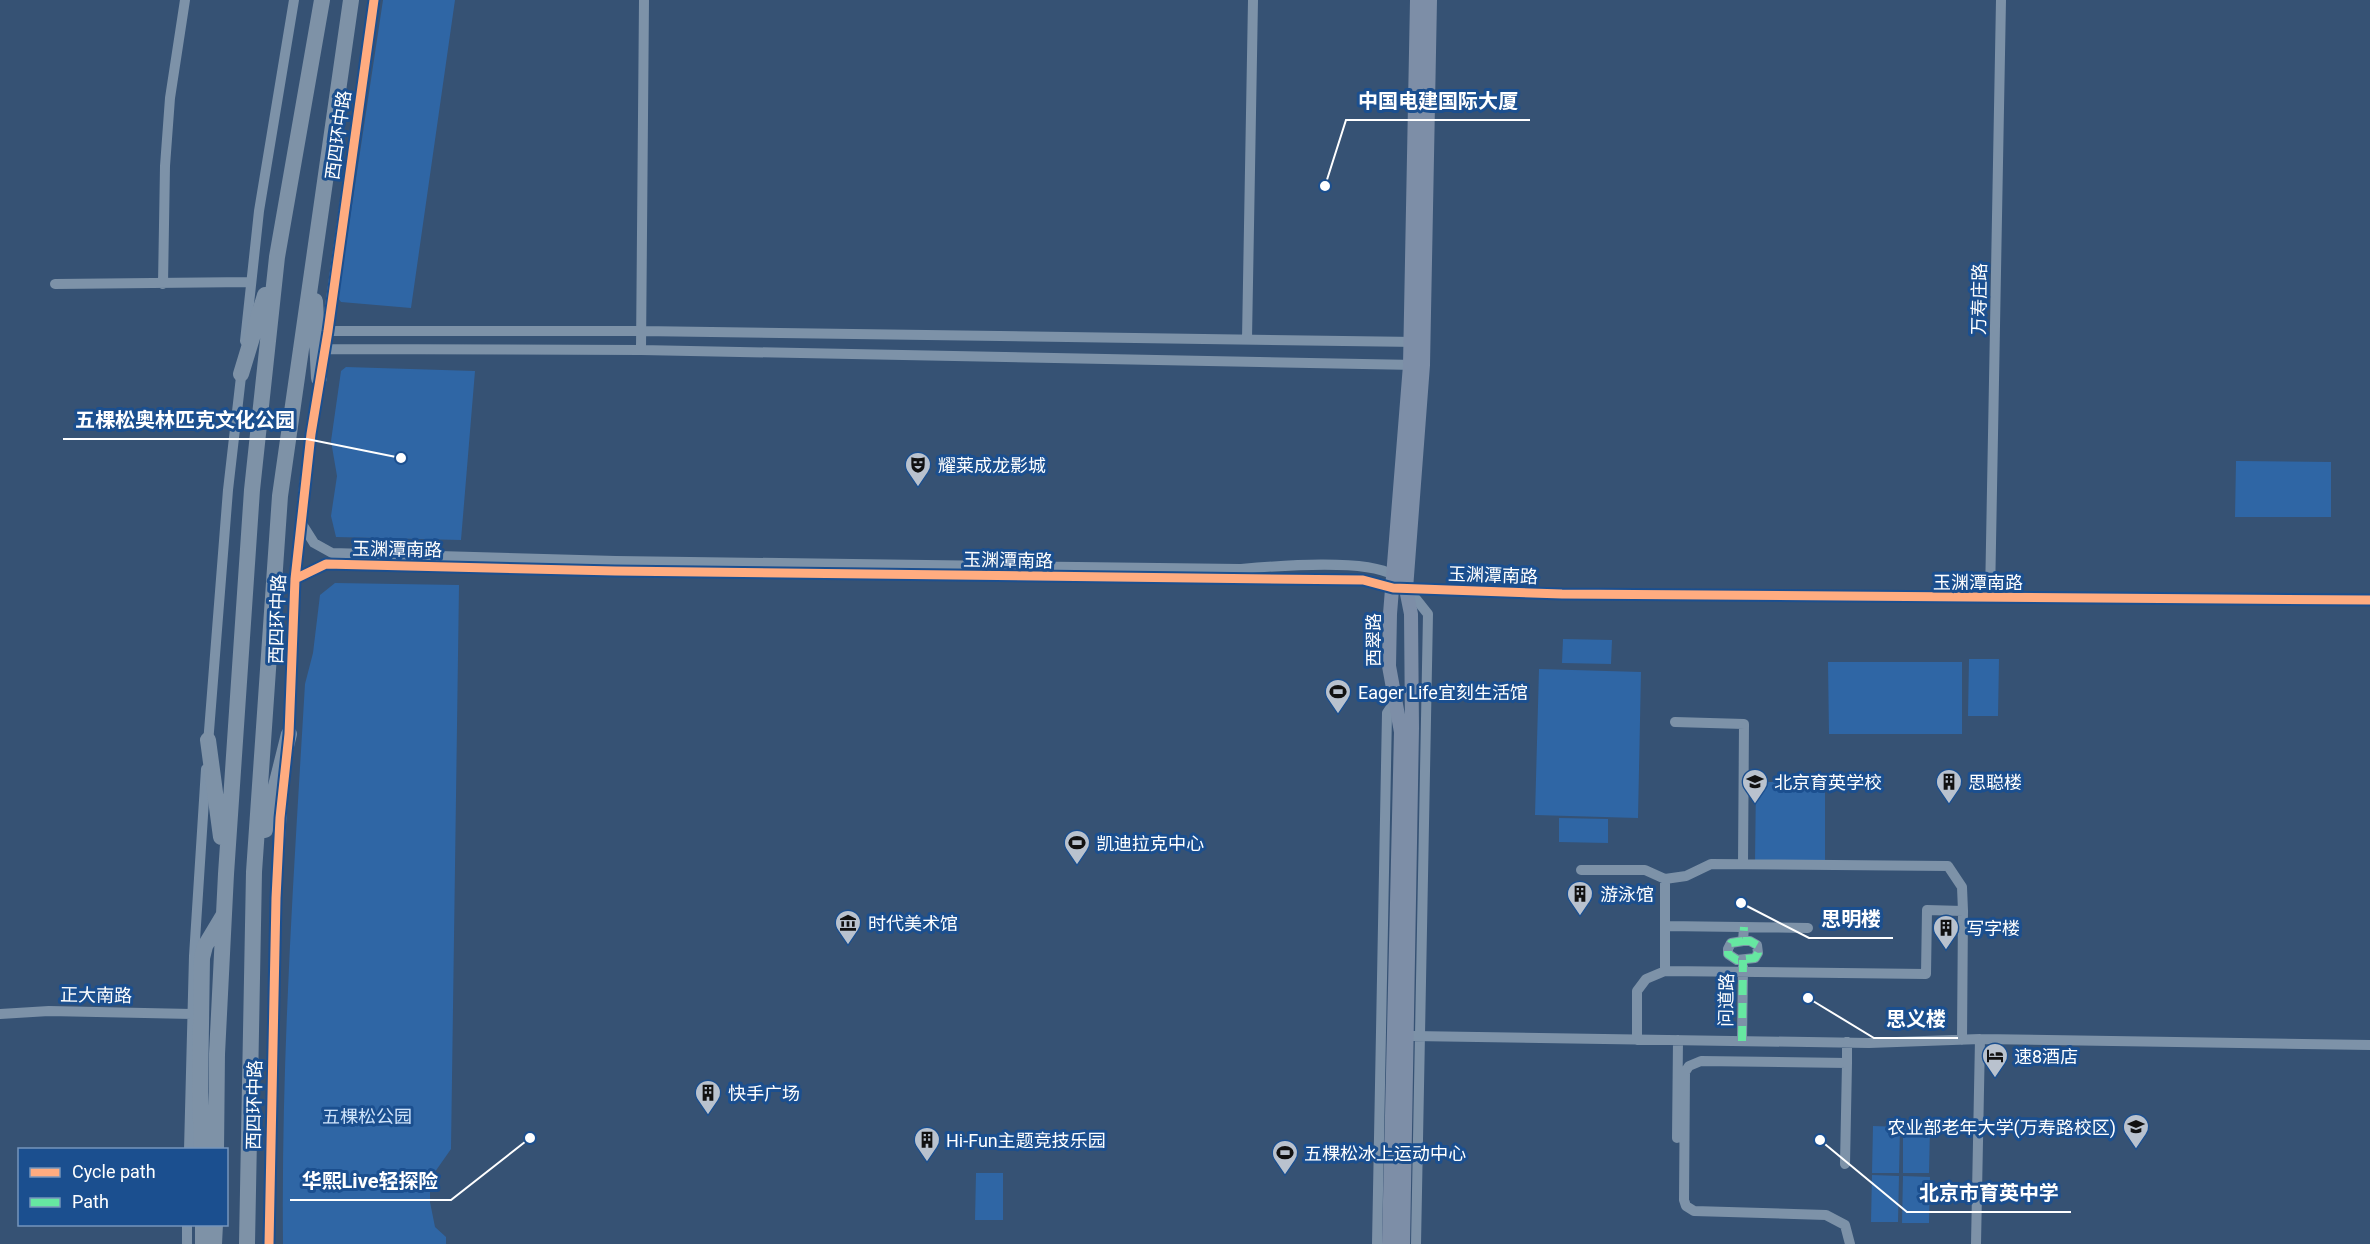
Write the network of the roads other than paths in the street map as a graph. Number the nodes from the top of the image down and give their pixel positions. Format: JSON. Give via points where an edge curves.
{"nodes":[{"id":1,"x":185,"y":0,"type":"edge"},
{"id":2,"x":294,"y":0,"type":"edge"},
{"id":3,"x":322,"y":0,"type":"edge"},
{"id":4,"x":351,"y":0,"type":"edge"},
{"id":5,"x":374,"y":0,"type":"edge"},
{"id":6,"x":644,"y":0,"type":"edge"},
{"id":7,"x":1253,"y":0,"type":"edge"},
{"id":8,"x":1417,"y":0,"type":"edge"},
{"id":9,"x":1430,"y":0,"type":"edge"},
{"id":10,"x":2001,"y":0,"type":"edge"},
{"id":11,"x":277,"y":257,"type":"junction"},
{"id":12,"x":312,"y":265,"type":"junction"},
{"id":13,"x":251,"y":282,"type":"junction"},
{"id":14,"x":163,"y":284,"type":"junction"},
{"id":15,"x":55,"y":285,"type":"dead end"},
{"id":16,"x":328,"y":331,"type":"junction"},
{"id":17,"x":641,"y":331,"type":"junction"},
{"id":18,"x":1247,"y":339,"type":"junction"},
{"id":19,"x":1417,"y":342,"type":"junction"},
{"id":20,"x":324,"y":349,"type":"junction"},
{"id":21,"x":641,"y":350,"type":"junction"},
{"id":22,"x":1416,"y":365,"type":"junction"},
{"id":23,"x":241,"y":374,"type":"junction"},
{"id":24,"x":320,"y":378,"type":"junction"},
{"id":25,"x":300,"y":521,"type":"junction"},
{"id":26,"x":503,"y":568,"type":"tunnel mouth"},
{"id":27,"x":615,"y":571,"type":"tunnel mouth"},
{"id":28,"x":295,"y":579,"type":"junction"},
{"id":29,"x":1398,"y":584,"type":"junction"},
{"id":30,"x":1990,"y":598,"type":"junction"},
{"id":31,"x":2370,"y":600,"type":"edge"},
{"id":32,"x":1395,"y":701,"type":"junction"},
{"id":33,"x":1675,"y":722,"type":"dead end"},
{"id":34,"x":289,"y":734,"type":"junction"},
{"id":35,"x":208,"y":740,"type":"junction"},
{"id":36,"x":1743,"y":864,"type":"junction"},
{"id":37,"x":1581,"y":870,"type":"dead end"},
{"id":38,"x":254,"y":872,"type":"junction"},
{"id":39,"x":226,"y":874,"type":"junction"},
{"id":40,"x":1665,"y":879,"type":"junction"},
{"id":41,"x":1963,"y":911,"type":"junction"},
{"id":42,"x":224,"y":914,"type":"junction"},
{"id":43,"x":1665,"y":926,"type":"junction"},
{"id":44,"x":1744,"y":927,"type":"junction"},
{"id":45,"x":1808,"y":928,"type":"dead end"},
{"id":46,"x":1743,"y":941,"type":"junction"},
{"id":47,"x":1743,"y":966,"type":"junction"},
{"id":48,"x":1665,"y":971,"type":"junction"},
{"id":49,"x":0,"y":1014,"type":"edge"},
{"id":50,"x":192,"y":1014,"type":"junction"},
{"id":51,"x":1407,"y":1036,"type":"junction"},
{"id":52,"x":1980,"y":1039,"type":"junction"},
{"id":53,"x":1637,"y":1040,"type":"junction"},
{"id":54,"x":1678,"y":1040,"type":"junction"},
{"id":55,"x":1742,"y":1041,"type":"junction"},
{"id":56,"x":1962,"y":1041,"type":"junction"},
{"id":57,"x":1847,"y":1042,"type":"junction"},
{"id":58,"x":2370,"y":1044,"type":"edge"},
{"id":59,"x":1847,"y":1063,"type":"junction"},
{"id":60,"x":1677,"y":1138,"type":"dead end"},
{"id":61,"x":189,"y":1148,"type":"edge"},
{"id":62,"x":202,"y":1148,"type":"edge"},
{"id":63,"x":216,"y":1148,"type":"edge"},
{"id":64,"x":1845,"y":1164,"type":"dead end"},
{"id":65,"x":188,"y":1226,"type":"edge"},
{"id":66,"x":203,"y":1226,"type":"edge"},
{"id":67,"x":215,"y":1226,"type":"edge"},
{"id":68,"x":187,"y":1244,"type":"edge"},
{"id":69,"x":203,"y":1244,"type":"edge"},
{"id":70,"x":214,"y":1244,"type":"edge"},
{"id":71,"x":248,"y":1244,"type":"edge"},
{"id":72,"x":269,"y":1244,"type":"edge"},
{"id":73,"x":1377,"y":1244,"type":"edge"},
{"id":74,"x":1389,"y":1244,"type":"edge"},
{"id":75,"x":1403,"y":1244,"type":"edge"},
{"id":76,"x":1416,"y":1244,"type":"edge"},
{"id":77,"x":1850,"y":1244,"type":"edge"},
{"id":78,"x":1976,"y":1244,"type":"edge"}],
"edges":[{"from":1,"to":14,"type":"street","via":[[170,98]]},
{"from":2,"to":13,"type":"street"},
{"from":3,"to":11,"type":"highway","name":"西四环中路"},
{"from":4,"to":12,"type":"highway","name":"西四环中路"},
{"from":5,"to":16,"type":"street","name":"西四环中路"},
{"from":6,"to":17,"type":"street"},
{"from":7,"to":18,"type":"street"},
{"from":8,"to":19,"type":"main road","name":"西翠路"},
{"from":9,"to":19,"type":"main road","name":"西翠路"},
{"from":10,"to":30,"type":"street","name":"万寿庄路"},
{"from":11,"to":23,"type":"highway"},
{"from":11,"to":39,"type":"highway","name":"西四环中路","via":[[252,490]]},
{"from":12,"to":24,"type":"highway"},
{"from":12,"to":38,"type":"highway","name":"西四环中路","via":[[280,496]]},
{"from":13,"to":14,"type":"street"},
{"from":13,"to":23,"type":"street"},
{"from":14,"to":15,"type":"street"},
{"from":16,"to":17,"type":"street"},
{"from":16,"to":20,"type":"street","name":"西四环中路"},
{"from":17,"to":18,"type":"street"},
{"from":17,"to":21,"type":"street"},
{"from":18,"to":19,"type":"street"},
{"from":19,"to":22,"type":"main road","name":"西翠路"},
{"from":20,"to":21,"type":"street"},
{"from":20,"to":24,"type":"street","name":"西四环中路"},
{"from":21,"to":22,"type":"street"},
{"from":22,"to":29,"type":"main road","name":"西翠路"},
{"from":23,"to":35,"type":"street"},
{"from":24,"to":25,"type":"street","name":"西四环中路"},
{"from":25,"to":28,"type":"street","name":"西四环中路"},
{"from":25,"to":29,"type":"street","name":"玉渊潭南路","via":[[314,543],[332,553],[616,561],[1240,569],[1297,565],[1373,567]]},
{"from":26,"to":28,"type":"street","name":"玉渊潭南路","via":[[326,564]]},
{"from":27,"to":29,"type":"street","name":"玉渊潭南路","via":[[1363,580]]},
{"from":28,"to":34,"type":"street","name":"西四环中路"},
{"from":29,"to":30,"type":"street","name":"玉渊潭南路","via":[[1562,594]]},
{"from":29,"to":32,"type":"main road","name":"西翠路","via":[[1390,614],[1389,666]]},
{"from":29,"to":51,"type":"main road","name":"西翠路","via":[[1411,614]]},
{"from":30,"to":31,"type":"street","name":"玉渊潭南路"},
{"from":32,"to":51,"type":"main road","name":"西翠路","via":[[1401,732]]},
{"from":32,"to":73,"type":"street","via":[[1387,713]]},
{"from":33,"to":36,"type":"street","via":[[1744,724]]},
{"from":34,"to":38,"type":"highway"},
{"from":34,"to":72,"type":"street","name":"西四环中路","via":[[276,897]]},
{"from":35,"to":39,"type":"highway"},
{"from":35,"to":50,"type":"street"},
{"from":36,"to":40,"type":"street","via":[[1711,864],[1686,876]]},
{"from":36,"to":41,"type":"street","via":[[1948,866],[1962,887]]},
{"from":37,"to":40,"type":"street","via":[[1645,870]]},
{"from":38,"to":71,"type":"highway","name":"西四环中路"},
{"from":39,"to":42,"type":"highway","name":"西四环中路"},
{"from":40,"to":43,"type":"street"},
{"from":41,"to":47,"type":"street","via":[[1927,910],[1926,974]]},
{"from":41,"to":56,"type":"street"},
{"from":42,"to":62,"type":"highway","via":[[202,958]]},
{"from":42,"to":63,"type":"highway","name":"西四环中路"},
{"from":43,"to":44,"type":"street"},
{"from":43,"to":48,"type":"street"},
{"from":44,"to":45,"type":"street"},
{"from":44,"to":46,"type":"street"},
{"from":46,"to":47,"type":"street","via":[[1755,943],[1758,950],[1755,958]]},
{"from":46,"to":47,"type":"street","via":[[1731,943],[1728,949],[1730,957]]},
{"from":47,"to":48,"type":"street"},
{"from":47,"to":55,"type":"street","name":"问道路"},
{"from":48,"to":53,"type":"street","via":[[1646,979],[1637,991]]},
{"from":49,"to":50,"type":"street","name":"正大南路"},
{"from":50,"to":61,"type":"street"},
{"from":51,"to":53,"type":"street"},
{"from":51,"to":74,"type":"main road","name":"西翠路"},
{"from":51,"to":75,"type":"main road","name":"西翠路"},
{"from":51,"to":76,"type":"street"},
{"from":52,"to":56,"type":"street"},
{"from":52,"to":58,"type":"street"},
{"from":52,"to":78,"type":"street"},
{"from":53,"to":54,"type":"street"},
{"from":54,"to":55,"type":"street"},
{"from":54,"to":60,"type":"street"},
{"from":55,"to":57,"type":"street"},
{"from":56,"to":57,"type":"street"},
{"from":57,"to":59,"type":"street"},
{"from":59,"to":64,"type":"street"},
{"from":59,"to":77,"type":"street","via":[[1701,1061],[1689,1066],[1685,1072],[1684,1200],[1694,1211],[1826,1215],[1845,1225]]},
{"from":65,"to":68,"type":"street"},
{"from":66,"to":69,"type":"highway"},
{"from":67,"to":70,"type":"highway"}]}
